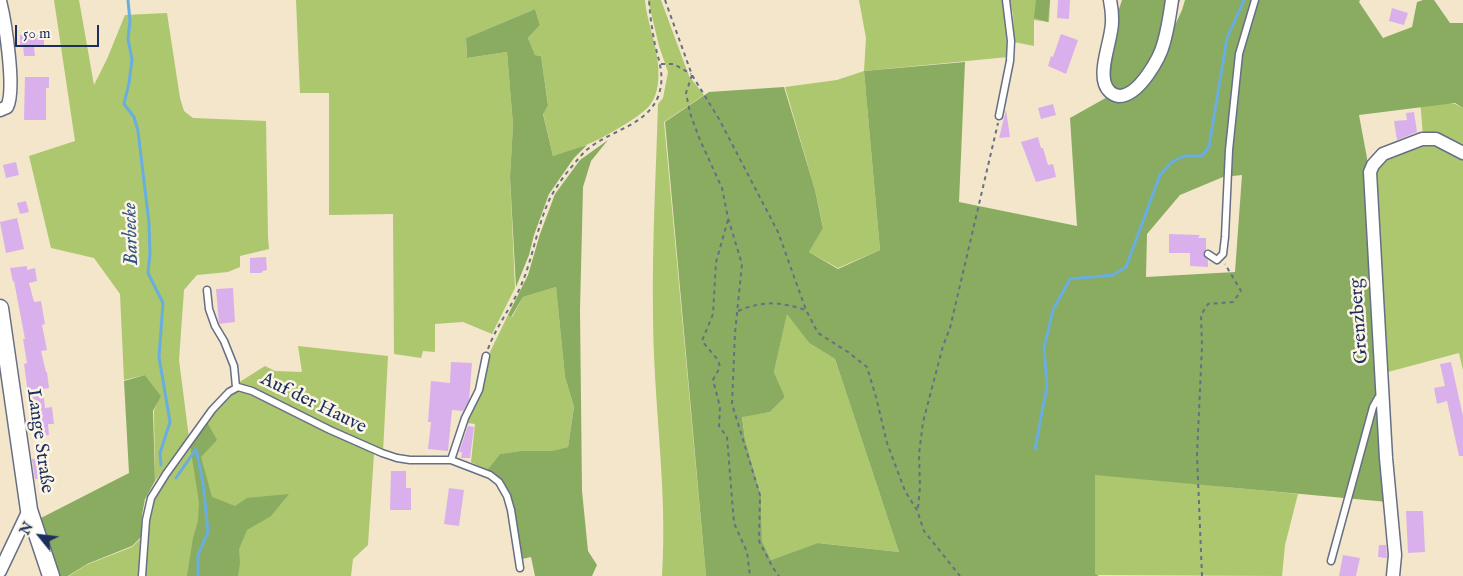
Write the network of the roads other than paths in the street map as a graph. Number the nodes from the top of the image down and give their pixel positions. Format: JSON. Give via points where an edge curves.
{"nodes":[{"id":1,"x":1006,"y":0,"type":"edge"},
{"id":2,"x":1110,"y":0,"type":"edge"},
{"id":3,"x":1172,"y":0,"type":"edge"},
{"id":4,"x":1255,"y":0,"type":"edge"},
{"id":5,"x":0,"y":1,"type":"edge"},
{"id":6,"x":0,"y":110,"type":"edge"},
{"id":7,"x":999,"y":116,"type":"road end"},
{"id":8,"x":1463,"y":153,"type":"edge"},
{"id":9,"x":1208,"y":254,"type":"dead end"},
{"id":10,"x":207,"y":290,"type":"dead end"},
{"id":11,"x":0,"y":308,"type":"edge"},
{"id":12,"x":486,"y":356,"type":"road end"},
{"id":13,"x":236,"y":387,"type":"junction"},
{"id":14,"x":1384,"y":396,"type":"junction"},
{"id":15,"x":451,"y":460,"type":"junction"},
{"id":16,"x":29,"y":510,"type":"junction"},
{"id":17,"x":1331,"y":561,"type":"dead end"},
{"id":18,"x":520,"y":568,"type":"dead end"},
{"id":19,"x":0,"y":571,"type":"edge"},
{"id":20,"x":51,"y":576,"type":"edge"},
{"id":21,"x":142,"y":576,"type":"edge"},
{"id":22,"x":1393,"y":576,"type":"edge"}],
"edges":[{"from":1,"to":7,"type":"lane","via":[[1010,61]]},
{"from":2,"to":3,"type":"street","via":[[1112,21],[1104,80],[1108,90],[1120,96],[1138,86],[1153,66],[1164,43]]},
{"from":4,"to":9,"type":"lane","via":[[1239,54],[1223,254],[1216,260]]},
{"from":5,"to":6,"type":"street","via":[[7,37],[10,95],[7,107]]},
{"from":8,"to":14,"type":"street","name":"Grenzberg","via":[[1436,139],[1422,139],[1383,154],[1370,172]]},
{"from":10,"to":13,"type":"lane","via":[[215,326],[234,366]]},
{"from":11,"to":16,"type":"street","name":"Lange Straße"},
{"from":12,"to":15,"type":"lane","via":[[478,390]]},
{"from":13,"to":15,"type":"lane","name":"Auf der Hauve","via":[[252,390],[382,454],[410,460]]},
{"from":13,"to":21,"type":"lane","name":"Auf der Hauve","via":[[212,410],[151,498]]},
{"from":14,"to":17,"type":"lane","via":[[1378,398],[1373,407]]},
{"from":14,"to":22,"type":"street","name":"Grenzberg","via":[[1395,555]]},
{"from":15,"to":18,"type":"lane","name":"Auf der Hauve","via":[[486,472],[502,487],[511,510]]},
{"from":16,"to":19,"type":"street"},
{"from":16,"to":20,"type":"street","name":"Lange Straße"}]}
